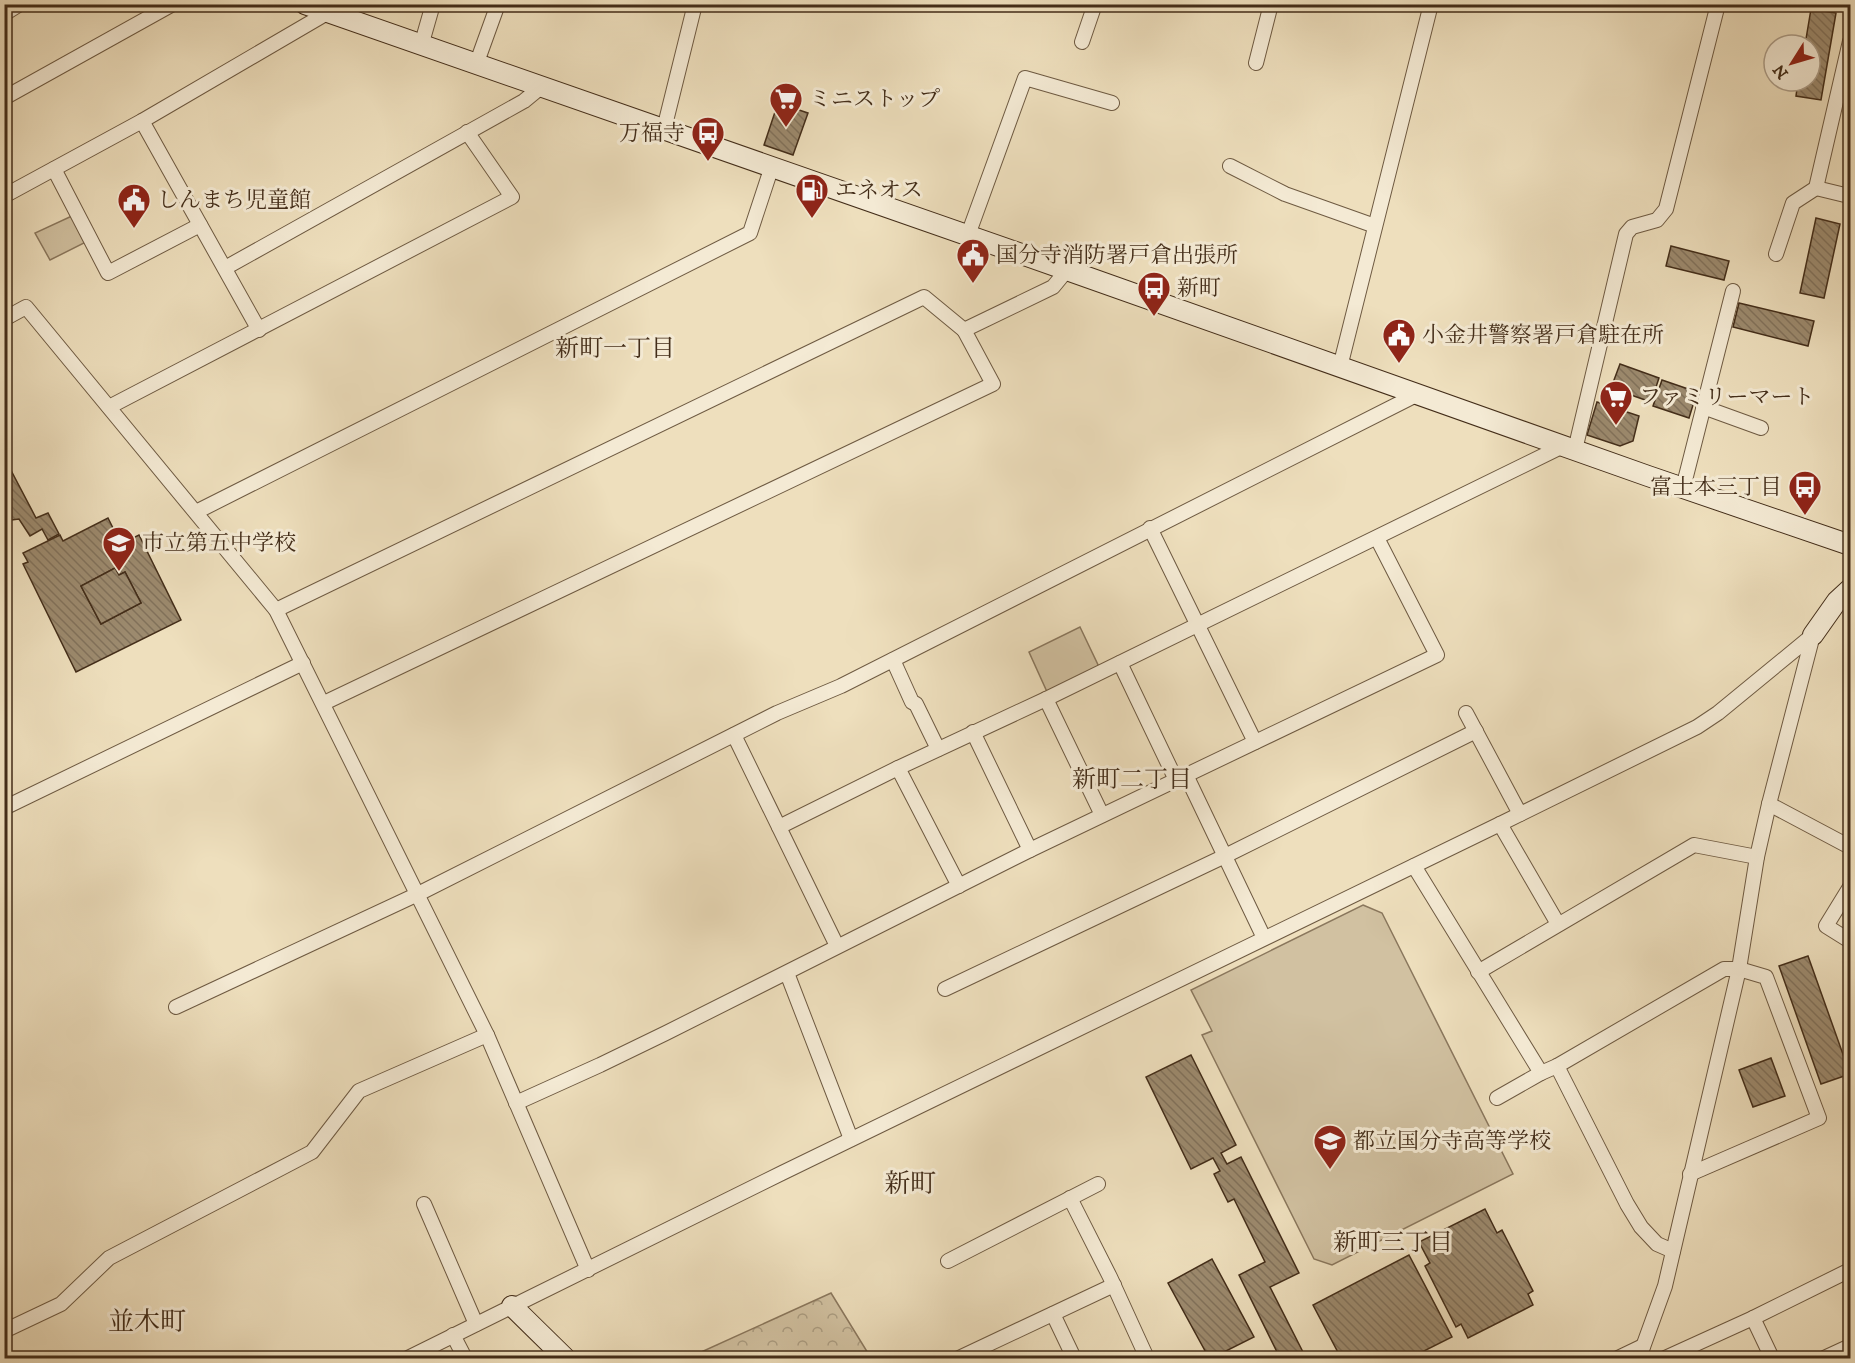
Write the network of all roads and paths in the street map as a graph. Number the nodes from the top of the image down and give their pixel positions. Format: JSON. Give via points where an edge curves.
{"nodes":[{"id":1,"x":20,"y":4,"type":"edge"},
{"id":2,"x":173,"y":4,"type":"edge"},
{"id":3,"x":305,"y":4,"type":"edge"},
{"id":4,"x":433,"y":4,"type":"edge"},
{"id":5,"x":498,"y":4,"type":"edge"},
{"id":6,"x":696,"y":4,"type":"edge"},
{"id":7,"x":1095,"y":4,"type":"edge"},
{"id":8,"x":1271,"y":4,"type":"edge"},
{"id":9,"x":1431,"y":4,"type":"edge"},
{"id":10,"x":1718,"y":4,"type":"edge"},
{"id":11,"x":327,"y":13,"type":"junction"},
{"id":12,"x":4,"y":14,"type":"edge"},
{"id":13,"x":1851,"y":41,"type":"edge"},
{"id":14,"x":1082,"y":42,"type":"dead end"},
{"id":15,"x":421,"y":46,"type":"junction"},
{"id":16,"x":1256,"y":63,"type":"dead end"},
{"id":17,"x":476,"y":65,"type":"junction"},
{"id":18,"x":541,"y":87,"type":"junction"},
{"id":19,"x":5,"y":97,"type":"edge"},
{"id":20,"x":1112,"y":103,"type":"dead end"},
{"id":21,"x":142,"y":121,"type":"junction"},
{"id":22,"x":664,"y":129,"type":"junction"},
{"id":23,"x":467,"y":132,"type":"junction"},
{"id":24,"x":772,"y":166,"type":"junction"},
{"id":25,"x":1230,"y":166,"type":"dead end"},
{"id":26,"x":54,"y":169,"type":"junction"},
{"id":27,"x":1816,"y":188,"type":"junction"},
{"id":28,"x":4,"y":196,"type":"edge"},
{"id":29,"x":1849,"y":196,"type":"dead end"},
{"id":30,"x":200,"y":225,"type":"junction"},
{"id":31,"x":1375,"y":226,"type":"junction"},
{"id":32,"x":968,"y":235,"type":"junction"},
{"id":33,"x":1776,"y":254,"type":"dead end"},
{"id":34,"x":225,"y":268,"type":"junction"},
{"id":35,"x":1067,"y":270,"type":"junction"},
{"id":36,"x":1733,"y":291,"type":"dead end"},
{"id":37,"x":4,"y":319,"type":"edge"},
{"id":38,"x":259,"y":330,"type":"junction"},
{"id":39,"x":964,"y":330,"type":"junction"},
{"id":40,"x":1340,"y":367,"type":"junction"},
{"id":41,"x":1418,"y":394,"type":"junction"},
{"id":42,"x":109,"y":407,"type":"junction"},
{"id":43,"x":1703,"y":407,"type":"junction"},
{"id":44,"x":1761,"y":428,"type":"dead end"},
{"id":45,"x":1569,"y":448,"type":"junction"},
{"id":46,"x":1683,"y":488,"type":"junction"},
{"id":47,"x":196,"y":512,"type":"junction"},
{"id":48,"x":1150,"y":528,"type":"junction"},
{"id":49,"x":1377,"y":538,"type":"junction"},
{"id":50,"x":1851,"y":545,"type":"edge"},
{"id":51,"x":1851,"y":589,"type":"edge"},
{"id":52,"x":276,"y":610,"type":"junction"},
{"id":53,"x":1197,"y":626,"type":"junction"},
{"id":54,"x":1813,"y":635,"type":"junction"},
{"id":55,"x":893,"y":660,"type":"junction"},
{"id":56,"x":303,"y":663,"type":"junction"},
{"id":57,"x":1120,"y":663,"type":"junction"},
{"id":58,"x":1046,"y":699,"type":"junction"},
{"id":59,"x":324,"y":703,"type":"junction"},
{"id":60,"x":1466,"y":713,"type":"dead end"},
{"id":61,"x":1476,"y":731,"type":"junction"},
{"id":62,"x":973,"y":732,"type":"junction"},
{"id":63,"x":734,"y":735,"type":"junction"},
{"id":64,"x":1255,"y":742,"type":"junction"},
{"id":65,"x":938,"y":749,"type":"junction"},
{"id":66,"x":898,"y":768,"type":"junction"},
{"id":67,"x":1181,"y":777,"type":"junction"},
{"id":68,"x":1769,"y":804,"type":"junction"},
{"id":69,"x":4,"y":808,"type":"edge"},
{"id":70,"x":1520,"y":814,"type":"junction"},
{"id":71,"x":1102,"y":815,"type":"junction"},
{"id":72,"x":1500,"y":824,"type":"junction"},
{"id":73,"x":779,"y":827,"type":"junction"},
{"id":74,"x":1851,"y":848,"type":"edge"},
{"id":75,"x":1030,"y":849,"type":"junction"},
{"id":76,"x":1225,"y":856,"type":"junction"},
{"id":77,"x":1758,"y":857,"type":"junction"},
{"id":78,"x":1414,"y":866,"type":"junction"},
{"id":79,"x":959,"y":886,"type":"junction"},
{"id":80,"x":1851,"y":886,"type":"edge"},
{"id":81,"x":418,"y":894,"type":"junction"},
{"id":82,"x":1558,"y":924,"type":"junction"},
{"id":83,"x":1264,"y":938,"type":"junction"},
{"id":84,"x":1851,"y":941,"type":"edge"},
{"id":85,"x":837,"y":946,"type":"junction"},
{"id":86,"x":1738,"y":969,"type":"junction"},
{"id":87,"x":1478,"y":972,"type":"junction"},
{"id":88,"x":787,"y":973,"type":"junction"},
{"id":89,"x":945,"y":989,"type":"dead end"},
{"id":90,"x":176,"y":1007,"type":"dead end"},
{"id":91,"x":487,"y":1035,"type":"junction"},
{"id":92,"x":1557,"y":1066,"type":"junction"},
{"id":93,"x":1541,"y":1073,"type":"junction"},
{"id":94,"x":1497,"y":1098,"type":"dead end"},
{"id":95,"x":516,"y":1103,"type":"junction"},
{"id":96,"x":851,"y":1139,"type":"junction"},
{"id":97,"x":1690,"y":1174,"type":"junction"},
{"id":98,"x":1098,"y":1184,"type":"dead end"},
{"id":99,"x":1070,"y":1198,"type":"junction"},
{"id":100,"x":424,"y":1204,"type":"dead end"},
{"id":101,"x":1673,"y":1251,"type":"junction"},
{"id":102,"x":948,"y":1262,"type":"dead end"},
{"id":103,"x":588,"y":1270,"type":"junction"},
{"id":104,"x":1851,"y":1270,"type":"edge"},
{"id":105,"x":1114,"y":1286,"type":"junction"},
{"id":106,"x":512,"y":1306,"type":"junction"},
{"id":107,"x":1053,"y":1314,"type":"junction"},
{"id":108,"x":1753,"y":1318,"type":"junction"},
{"id":109,"x":476,"y":1324,"type":"junction"},
{"id":110,"x":4,"y":1331,"type":"edge"},
{"id":111,"x":453,"y":1335,"type":"junction"},
{"id":112,"x":1851,"y":1346,"type":"edge"},
{"id":113,"x":1641,"y":1352,"type":"edge"},
{"id":114,"x":408,"y":1359,"type":"edge"},
{"id":115,"x":465,"y":1359,"type":"edge"},
{"id":116,"x":565,"y":1359,"type":"edge"},
{"id":117,"x":959,"y":1359,"type":"edge"},
{"id":118,"x":1074,"y":1359,"type":"edge"},
{"id":119,"x":1147,"y":1359,"type":"edge"},
{"id":120,"x":1618,"y":1359,"type":"edge"},
{"id":121,"x":1665,"y":1359,"type":"edge"},
{"id":122,"x":1772,"y":1359,"type":"edge"},
{"id":123,"x":1824,"y":1359,"type":"edge"}],
"edges":[{"from":1,"to":12,"type":"street"},
{"from":2,"to":19,"type":"street"},
{"from":3,"to":11,"type":"street"},
{"from":4,"to":15,"type":"street"},
{"from":5,"to":17,"type":"street"},
{"from":6,"to":22,"type":"street"},
{"from":7,"to":14,"type":"street"},
{"from":8,"to":16,"type":"street"},
{"from":9,"to":31,"type":"street"},
{"from":10,"to":45,"type":"street","via":[[1666,210],[1657,220],[1632,227],[1626,234]]},
{"from":11,"to":15,"type":"street"},
{"from":11,"to":21,"type":"street"},
{"from":13,"to":27,"type":"street"},
{"from":15,"to":17,"type":"street"},
{"from":17,"to":18,"type":"street"},
{"from":18,"to":22,"type":"street"},
{"from":18,"to":23,"type":"street","via":[[524,101]]},
{"from":20,"to":32,"type":"street","via":[[1025,78]]},
{"from":21,"to":26,"type":"street"},
{"from":21,"to":30,"type":"street"},
{"from":22,"to":24,"type":"street"},
{"from":23,"to":34,"type":"street"},
{"from":23,"to":38,"type":"street","via":[[512,197]]},
{"from":24,"to":32,"type":"street"},
{"from":24,"to":47,"type":"street","via":[[750,232]]},
{"from":25,"to":31,"type":"street","via":[[1285,194]]},
{"from":26,"to":28,"type":"street"},
{"from":26,"to":30,"type":"street","via":[[108,273]]},
{"from":27,"to":29,"type":"street"},
{"from":27,"to":33,"type":"street","via":[[1792,204]]},
{"from":30,"to":34,"type":"street"},
{"from":31,"to":40,"type":"street"},
{"from":32,"to":35,"type":"street"},
{"from":34,"to":38,"type":"street"},
{"from":35,"to":39,"type":"street","via":[[1053,287]]},
{"from":35,"to":40,"type":"street"},
{"from":36,"to":43,"type":"street"},
{"from":37,"to":42,"type":"street","via":[[26,307]]},
{"from":38,"to":42,"type":"street"},
{"from":39,"to":52,"type":"street","via":[[924,297]]},
{"from":39,"to":59,"type":"street","via":[[993,384]]},
{"from":40,"to":41,"type":"street"},
{"from":41,"to":45,"type":"street"},
{"from":41,"to":48,"type":"street"},
{"from":42,"to":47,"type":"street"},
{"from":43,"to":44,"type":"street"},
{"from":43,"to":46,"type":"street"},
{"from":45,"to":46,"type":"street"},
{"from":45,"to":49,"type":"street"},
{"from":46,"to":50,"type":"street"},
{"from":47,"to":52,"type":"street"},
{"from":48,"to":53,"type":"street"},
{"from":48,"to":55,"type":"street"},
{"from":49,"to":53,"type":"street"},
{"from":49,"to":64,"type":"street","via":[[1437,655]]},
{"from":51,"to":54,"type":"street","via":[[1837,601]]},
{"from":52,"to":56,"type":"street"},
{"from":53,"to":57,"type":"street"},
{"from":53,"to":64,"type":"street"},
{"from":54,"to":68,"type":"street"},
{"from":54,"to":70,"type":"street","via":[[1697,727]]},
{"from":55,"to":63,"type":"street"},
{"from":55,"to":65,"type":"street"},
{"from":56,"to":59,"type":"street"},
{"from":56,"to":69,"type":"street"},
{"from":57,"to":58,"type":"street"},
{"from":57,"to":67,"type":"street"},
{"from":58,"to":62,"type":"street"},
{"from":58,"to":71,"type":"street"},
{"from":59,"to":81,"type":"street"},
{"from":60,"to":61,"type":"street"},
{"from":61,"to":70,"type":"street"},
{"from":61,"to":76,"type":"street"},
{"from":62,"to":65,"type":"street"},
{"from":62,"to":75,"type":"street"},
{"from":63,"to":73,"type":"street"},
{"from":63,"to":81,"type":"street"},
{"from":64,"to":67,"type":"street"},
{"from":65,"to":66,"type":"street"},
{"from":66,"to":73,"type":"street"},
{"from":66,"to":79,"type":"street"},
{"from":67,"to":71,"type":"street"},
{"from":67,"to":76,"type":"street"},
{"from":68,"to":74,"type":"street"},
{"from":68,"to":77,"type":"street"},
{"from":70,"to":72,"type":"street"},
{"from":71,"to":75,"type":"street"},
{"from":72,"to":78,"type":"street"},
{"from":72,"to":82,"type":"street"},
{"from":73,"to":85,"type":"street"},
{"from":75,"to":79,"type":"street"},
{"from":76,"to":83,"type":"street"},
{"from":76,"to":89,"type":"street"},
{"from":77,"to":82,"type":"street","via":[[1694,845]]},
{"from":77,"to":86,"type":"street"},
{"from":78,"to":83,"type":"street"},
{"from":78,"to":87,"type":"street"},
{"from":79,"to":85,"type":"street"},
{"from":80,"to":84,"type":"street","via":[[1826,926]]},
{"from":81,"to":90,"type":"street"},
{"from":81,"to":91,"type":"street"},
{"from":82,"to":87,"type":"street"},
{"from":83,"to":96,"type":"street"},
{"from":85,"to":88,"type":"street"},
{"from":86,"to":92,"type":"street","via":[[1724,969]]},
{"from":86,"to":97,"type":"street"},
{"from":86,"to":97,"type":"street","via":[[1766,977],[1819,1118]]},
{"from":87,"to":93,"type":"street"},
{"from":88,"to":95,"type":"street"},
{"from":88,"to":96,"type":"street"},
{"from":91,"to":95,"type":"street"},
{"from":91,"to":110,"type":"street","via":[[359,1091],[312,1152],[109,1258],[61,1304]]},
{"from":92,"to":93,"type":"street"},
{"from":92,"to":101,"type":"street","via":[[1641,1227],[1657,1244]]},
{"from":93,"to":94,"type":"street"},
{"from":95,"to":103,"type":"street"},
{"from":96,"to":103,"type":"street"},
{"from":97,"to":101,"type":"street"},
{"from":98,"to":99,"type":"street"},
{"from":99,"to":102,"type":"street"},
{"from":99,"to":105,"type":"street"},
{"from":100,"to":109,"type":"street"},
{"from":101,"to":113,"type":"street"},
{"from":103,"to":106,"type":"street"},
{"from":104,"to":108,"type":"street"},
{"from":105,"to":107,"type":"street"},
{"from":105,"to":119,"type":"street"},
{"from":106,"to":109,"type":"street"},
{"from":106,"to":116,"type":"street"},
{"from":107,"to":117,"type":"street"},
{"from":107,"to":118,"type":"street"},
{"from":108,"to":121,"type":"street"},
{"from":108,"to":122,"type":"street"},
{"from":109,"to":111,"type":"street"},
{"from":111,"to":114,"type":"street"},
{"from":111,"to":115,"type":"street"},
{"from":112,"to":123,"type":"street"},
{"from":113,"to":120,"type":"street"}]}
